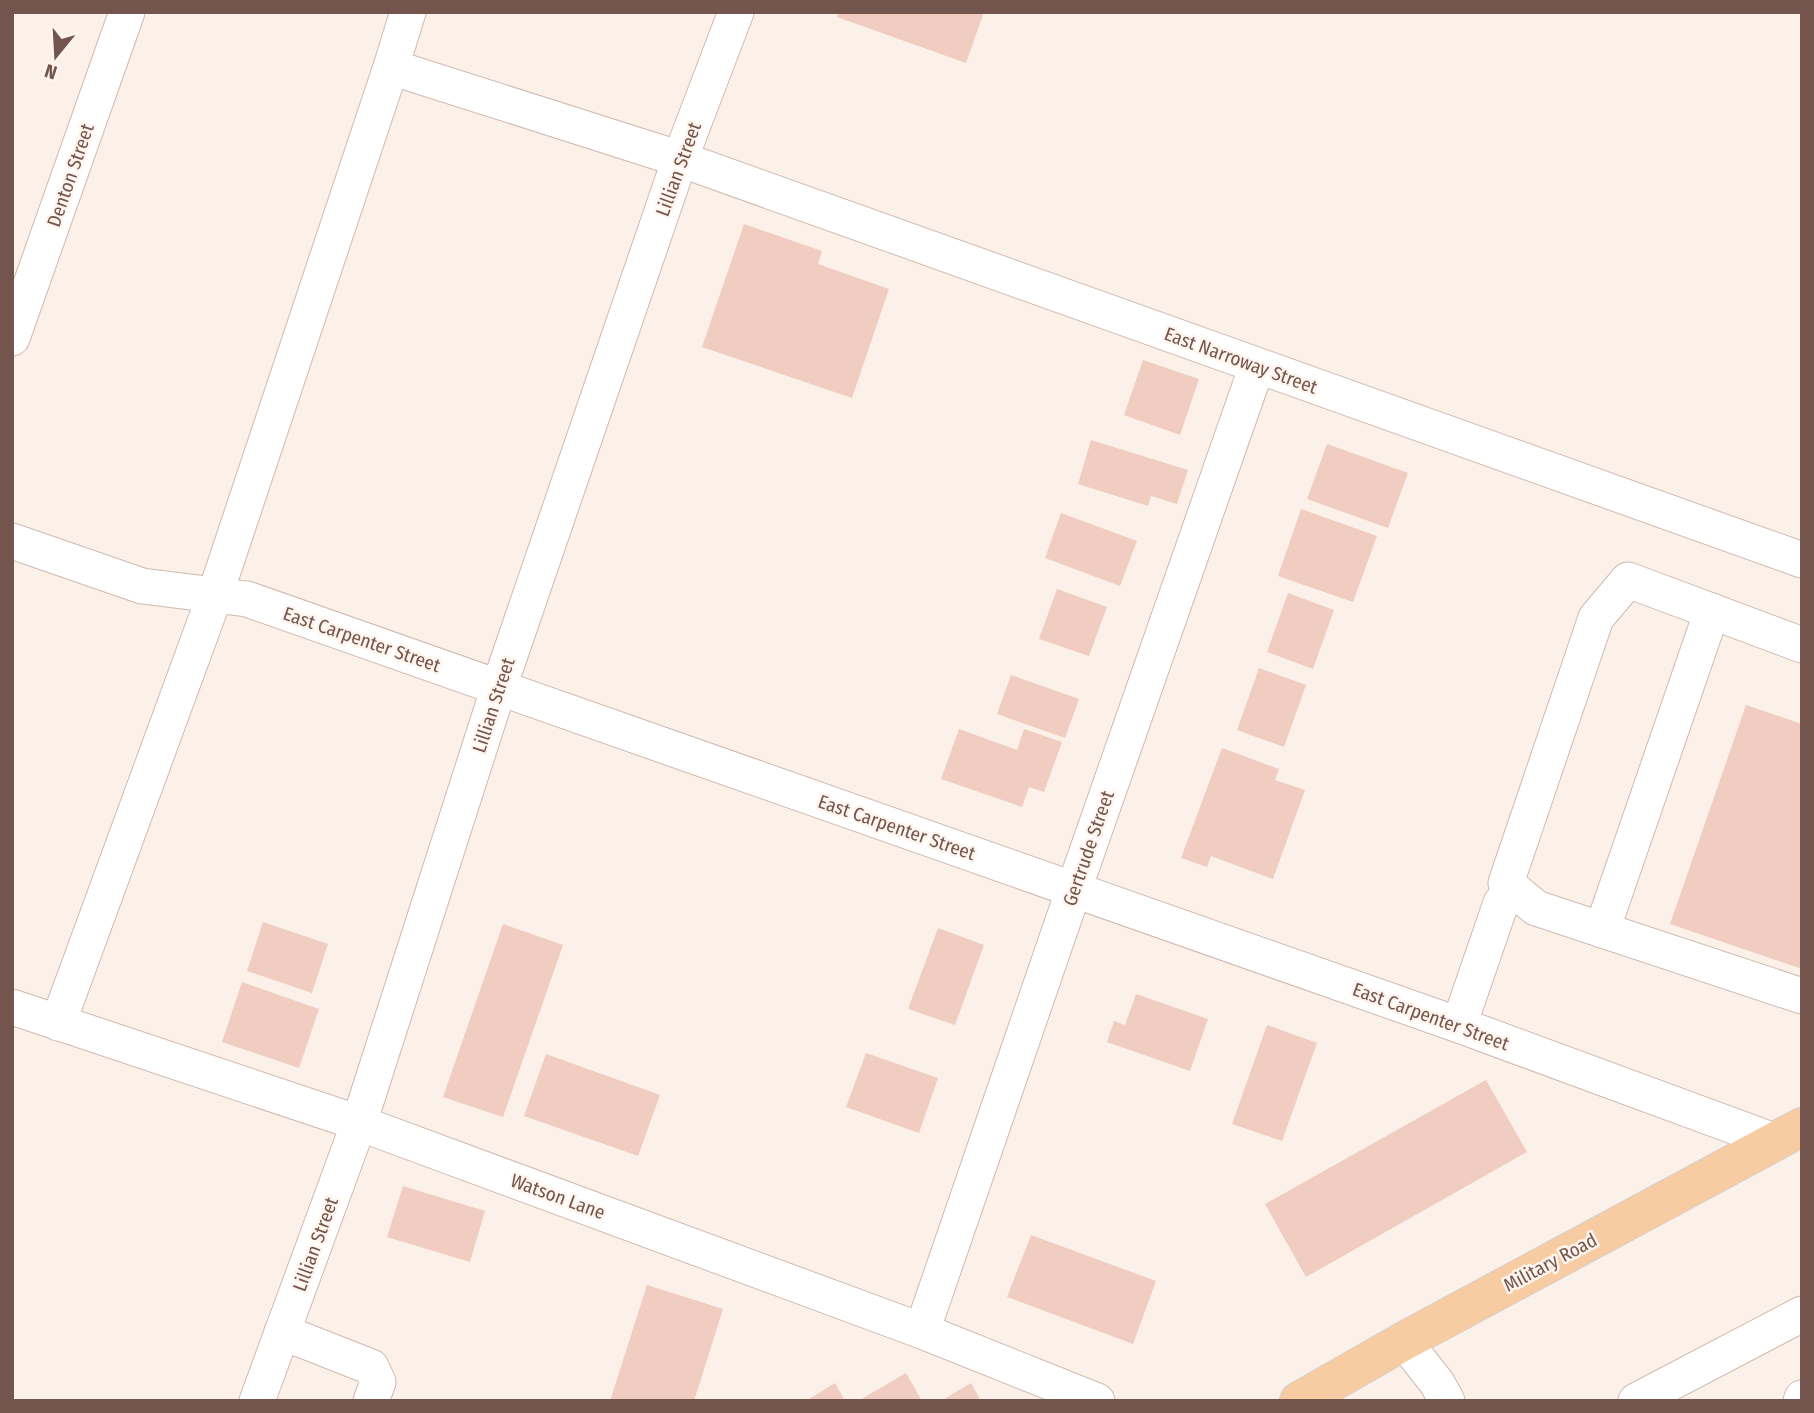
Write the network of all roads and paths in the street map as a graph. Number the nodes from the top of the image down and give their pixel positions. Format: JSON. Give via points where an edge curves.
{"nodes":[{"id":1,"x":127,"y":12,"type":"edge"},
{"id":2,"x":408,"y":12,"type":"edge"},
{"id":3,"x":736,"y":12,"type":"edge"},
{"id":4,"x":391,"y":67,"type":"junction"},
{"id":5,"x":680,"y":159,"type":"junction"},
{"id":6,"x":12,"y":338,"type":"edge"},
{"id":7,"x":1257,"y":366,"type":"junction"},
{"id":8,"x":12,"y":541,"type":"edge"},
{"id":9,"x":1802,"y":560,"type":"edge"},
{"id":10,"x":215,"y":595,"type":"junction"},
{"id":11,"x":1712,"y":611,"type":"junction"},
{"id":12,"x":1802,"y":645,"type":"edge"},
{"id":13,"x":499,"y":687,"type":"junction"},
{"id":14,"x":1513,"y":888,"type":"junction"},
{"id":15,"x":1073,"y":889,"type":"junction"},
{"id":16,"x":1602,"y":930,"type":"junction"},
{"id":17,"x":1802,"y":996,"type":"edge"},
{"id":18,"x":12,"y":1007,"type":"edge"},
{"id":19,"x":58,"y":1023,"type":"junction"},
{"id":20,"x":1459,"y":1025,"type":"junction"},
{"id":21,"x":359,"y":1123,"type":"junction"},
{"id":22,"x":1793,"y":1139,"type":"edge"},
{"id":23,"x":1802,"y":1314,"type":"edge"},
{"id":24,"x":922,"y":1331,"type":"junction"},
{"id":25,"x":282,"y":1332,"type":"junction"},
{"id":26,"x":1404,"y":1341,"type":"junction"},
{"id":27,"x":1057,"y":1394,"type":"edge"},
{"id":28,"x":257,"y":1401,"type":"edge"},
{"id":29,"x":371,"y":1401,"type":"edge"},
{"id":30,"x":1097,"y":1401,"type":"edge"},
{"id":31,"x":1299,"y":1401,"type":"edge"},
{"id":32,"x":1447,"y":1401,"type":"edge"},
{"id":33,"x":1636,"y":1401,"type":"edge"}],
"edges":[{"from":1,"to":6,"type":"street","name":"Denton Street"},
{"from":2,"to":4,"type":"street"},
{"from":3,"to":5,"type":"street","name":"Lillian Street"},
{"from":4,"to":5,"type":"street","name":"East Narroway Street"},
{"from":4,"to":10,"type":"street"},
{"from":5,"to":7,"type":"street","name":"East Narroway Street"},
{"from":5,"to":13,"type":"street","name":"Lillian Street"},
{"from":7,"to":9,"type":"street","name":"East Narroway Street"},
{"from":7,"to":15,"type":"street","name":"Gertrude Street"},
{"from":8,"to":10,"type":"street","name":"East Carpenter Street","via":[[142,586]]},
{"from":10,"to":13,"type":"street","name":"East Carpenter Street","via":[[247,599]]},
{"from":10,"to":19,"type":"street"},
{"from":11,"to":12,"type":"street"},
{"from":11,"to":14,"type":"street","via":[[1628,580],[1597,618],[1506,883]]},
{"from":11,"to":16,"type":"street"},
{"from":13,"to":15,"type":"street","name":"East Carpenter Street"},
{"from":13,"to":21,"type":"street","name":"Lillian Street"},
{"from":14,"to":16,"type":"street","via":[[1535,908]]},
{"from":14,"to":20,"type":"street","via":[[1501,903]]},
{"from":15,"to":20,"type":"street","name":"East Carpenter Street"},
{"from":15,"to":24,"type":"street","name":"Gertrude Street"},
{"from":16,"to":17,"type":"street"},
{"from":18,"to":19,"type":"street","name":"Watson Lane"},
{"from":19,"to":21,"type":"street","name":"Watson Lane"},
{"from":20,"to":22,"type":"street","name":"East Carpenter Street"},
{"from":21,"to":24,"type":"street","name":"Watson Lane"},
{"from":21,"to":25,"type":"street","name":"Lillian Street"},
{"from":22,"to":26,"type":"main road","name":"Military Road"},
{"from":23,"to":33,"type":"street"},
{"from":24,"to":27,"type":"street","name":"Watson Lane"},
{"from":25,"to":28,"type":"street","name":"Lillian Street"},
{"from":25,"to":29,"type":"street","via":[[372,1367],[378,1382]]},
{"from":26,"to":31,"type":"main road","name":"Military Road"},
{"from":26,"to":32,"type":"street"},
{"from":27,"to":30,"type":"street","name":"Watson Lane"}]}
